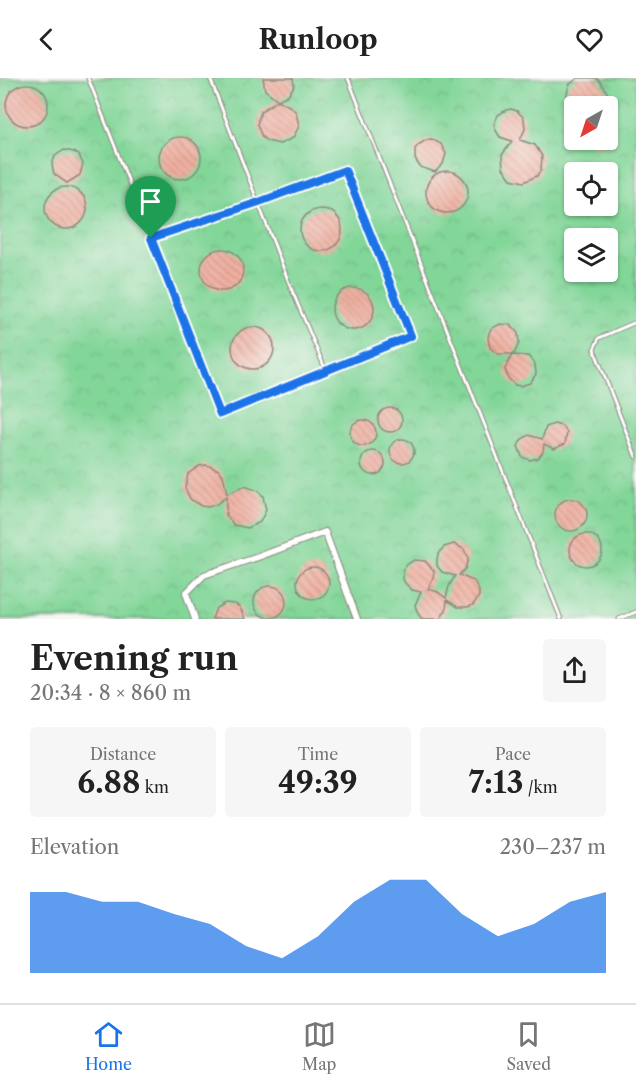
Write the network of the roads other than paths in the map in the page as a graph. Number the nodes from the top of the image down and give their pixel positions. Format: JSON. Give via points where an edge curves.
{"nodes":[{"id":1,"x":88,"y":78,"type":"edge"},
{"id":2,"x":210,"y":78,"type":"edge"},
{"id":3,"x":348,"y":78,"type":"edge"},
{"id":4,"x":259,"y":202,"type":"junction"},
{"id":5,"x":151,"y":238,"type":"junction"},
{"id":6,"x":636,"y":322,"type":"edge"},
{"id":7,"x":326,"y":371,"type":"junction"},
{"id":8,"x":636,"y":457,"type":"edge"},
{"id":9,"x":636,"y":612,"type":"edge"},
{"id":10,"x":195,"y":619,"type":"edge"},
{"id":11,"x":357,"y":619,"type":"edge"},
{"id":12,"x":561,"y":619,"type":"edge"},
{"id":13,"x":619,"y":619,"type":"edge"}],
"edges":[{"from":1,"to":5,"type":"lane"},
{"from":2,"to":4,"type":"lane"},
{"from":3,"to":12,"type":"lane"},
{"from":4,"to":5,"type":"lane"},
{"from":4,"to":7,"type":"lane"},
{"from":4,"to":7,"type":"lane","via":[[345,170],[367,225],[411,336]]},
{"from":5,"to":7,"type":"lane","via":[[220,414]]},
{"from":6,"to":8,"type":"lane","via":[[603,335],[594,346]]},
{"from":9,"to":13,"type":"lane"},
{"from":10,"to":11,"type":"street","via":[[186,593],[204,574],[325,532]]}]}
